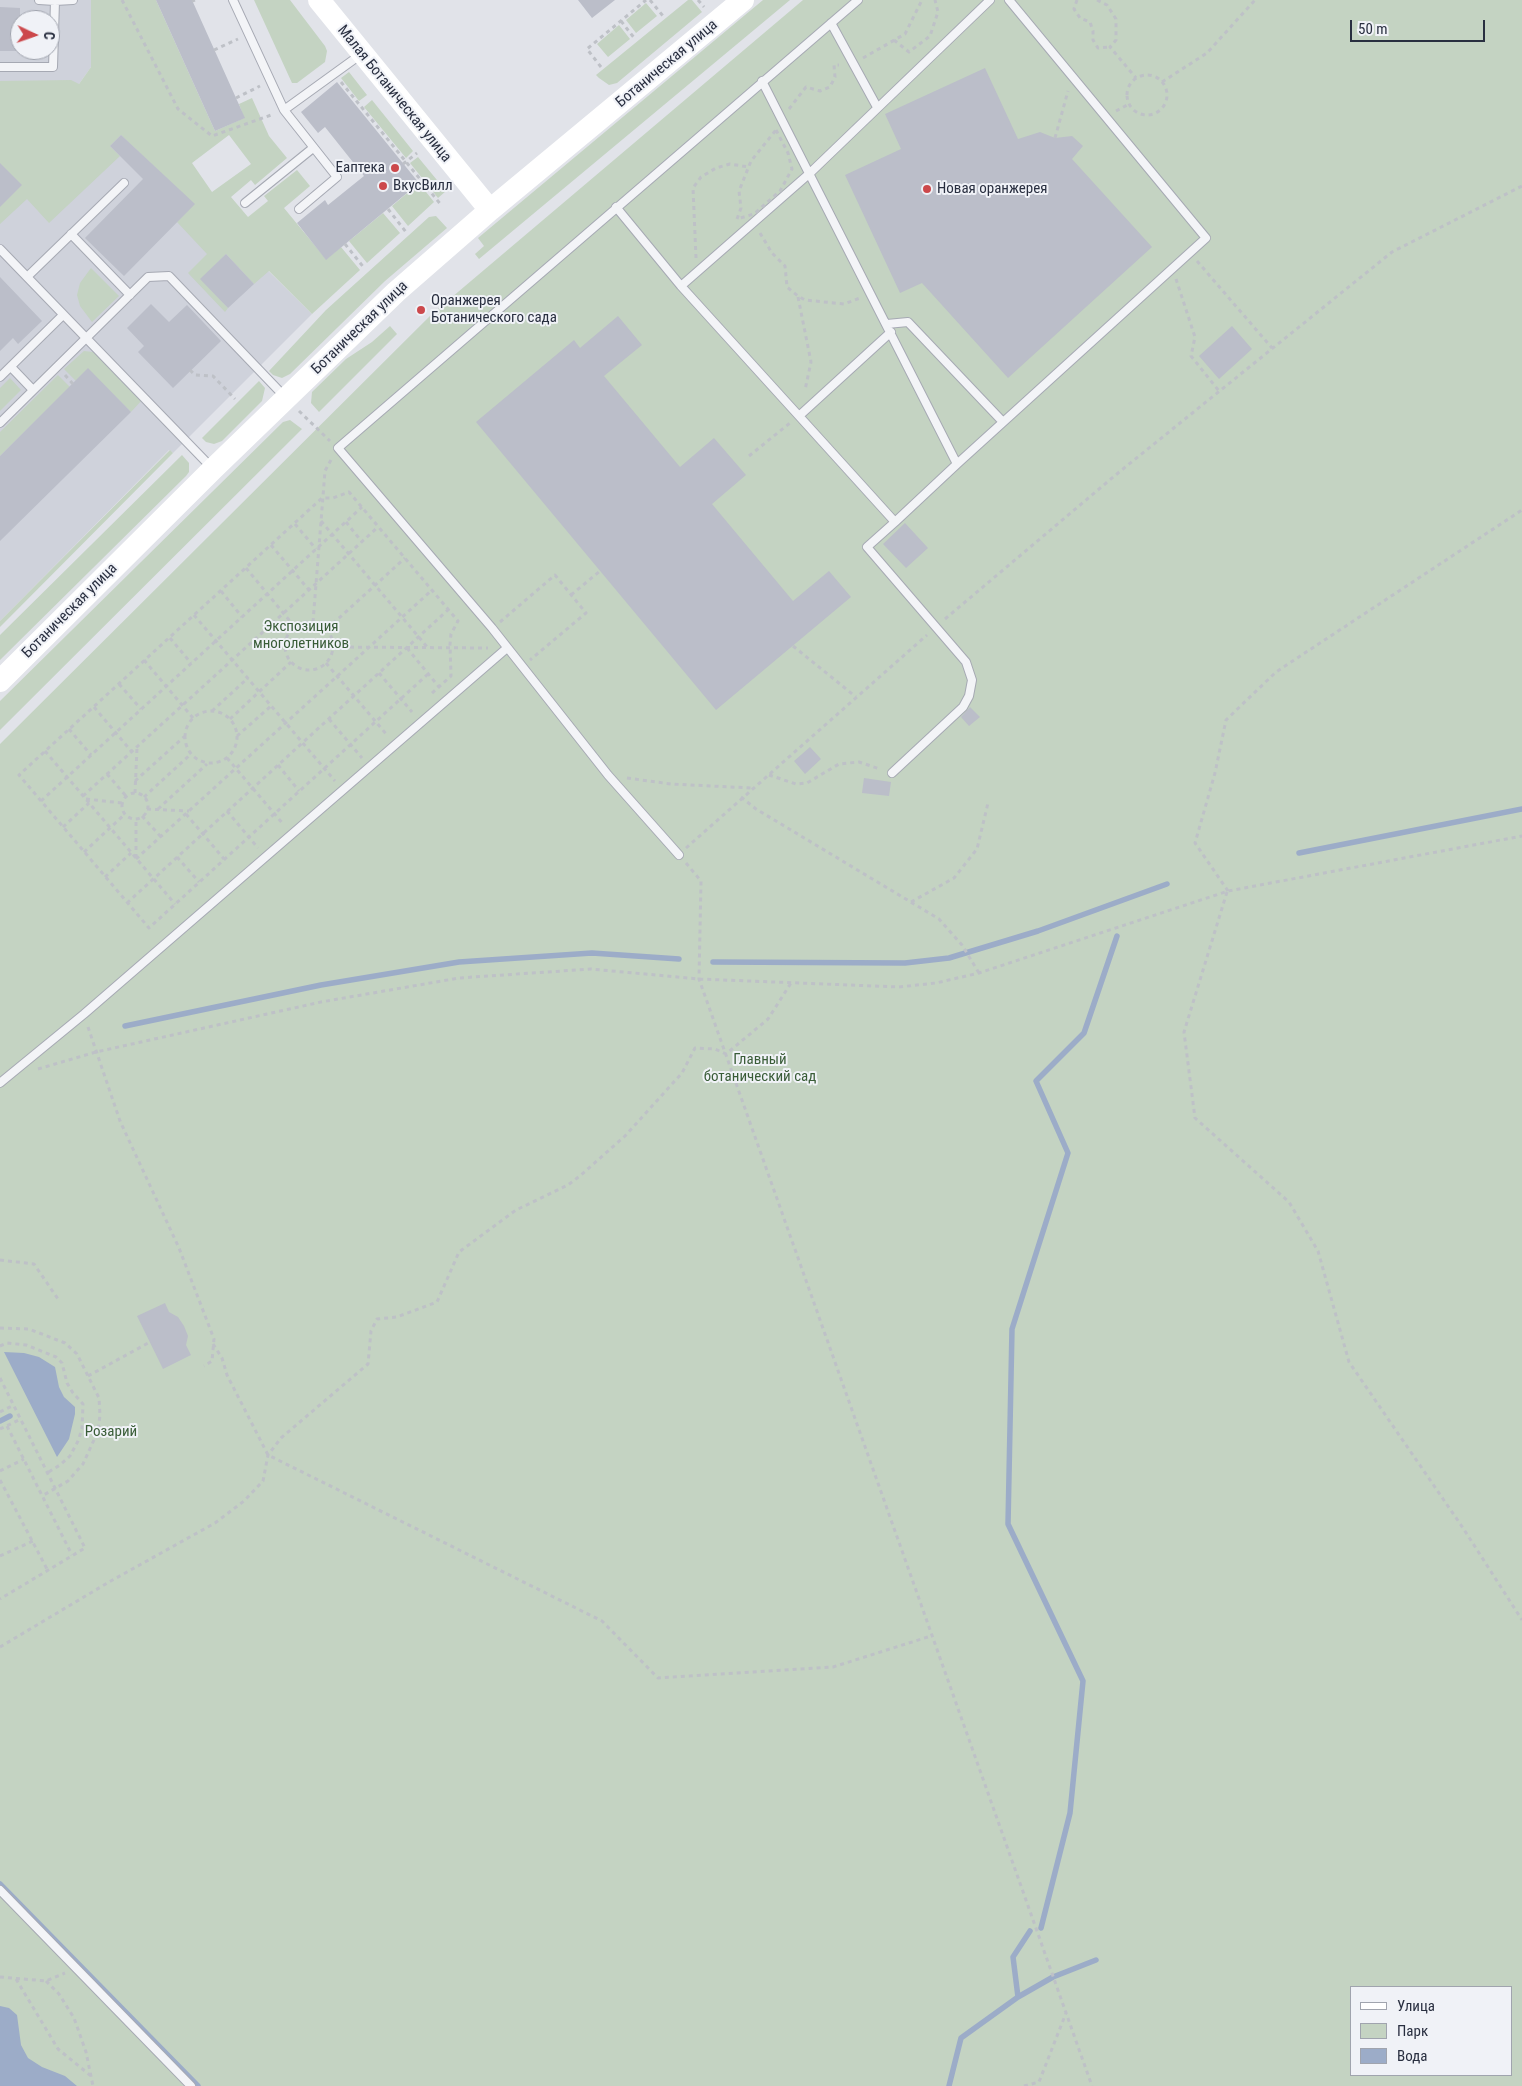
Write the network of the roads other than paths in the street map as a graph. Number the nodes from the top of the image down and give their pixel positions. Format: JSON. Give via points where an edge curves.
{"nodes":[{"id":1,"x":39,"y":0,"type":"edge"},
{"id":2,"x":73,"y":0,"type":"edge"},
{"id":3,"x":233,"y":0,"type":"edge"},
{"id":4,"x":319,"y":0,"type":"edge"},
{"id":5,"x":742,"y":0,"type":"edge"},
{"id":6,"x":858,"y":0,"type":"edge"},
{"id":7,"x":990,"y":0,"type":"edge"},
{"id":8,"x":1009,"y":0,"type":"edge"},
{"id":9,"x":55,"y":1,"type":"edge"},
{"id":10,"x":831,"y":23,"type":"junction"},
{"id":11,"x":361,"y":54,"type":"junction"},
{"id":12,"x":0,"y":67,"type":"edge"},
{"id":13,"x":762,"y":81,"type":"junction"},
{"id":14,"x":877,"y":107,"type":"junction"},
{"id":15,"x":284,"y":110,"type":"junction"},
{"id":16,"x":313,"y":148,"type":"junction"},
{"id":17,"x":810,"y":173,"type":"junction"},
{"id":18,"x":124,"y":183,"type":"dead end"},
{"id":19,"x":245,"y":203,"type":"dead end"},
{"id":20,"x":616,"y":207,"type":"junction"},
{"id":21,"x":298,"y":209,"type":"dead end"},
{"id":22,"x":490,"y":210,"type":"junction"},
{"id":23,"x":71,"y":234,"type":"junction"},
{"id":24,"x":0,"y":249,"type":"edge"},
{"id":25,"x":27,"y":277,"type":"junction"},
{"id":26,"x":681,"y":286,"type":"junction"},
{"id":27,"x":130,"y":295,"type":"junction"},
{"id":28,"x":63,"y":315,"type":"junction"},
{"id":29,"x":887,"y":324,"type":"junction"},
{"id":30,"x":891,"y":332,"type":"junction"},
{"id":31,"x":86,"y":338,"type":"junction"},
{"id":32,"x":10,"y":367,"type":"junction"},
{"id":33,"x":0,"y":377,"type":"edge"},
{"id":34,"x":33,"y":390,"type":"junction"},
{"id":35,"x":286,"y":398,"type":"junction"},
{"id":36,"x":799,"y":416,"type":"junction"},
{"id":37,"x":1004,"y":422,"type":"junction"},
{"id":38,"x":0,"y":423,"type":"edge"},
{"id":39,"x":957,"y":464,"type":"junction"},
{"id":40,"x":213,"y":469,"type":"junction"},
{"id":41,"x":895,"y":522,"type":"junction"},
{"id":42,"x":507,"y":648,"type":"junction"},
{"id":43,"x":0,"y":681,"type":"edge"},
{"id":44,"x":892,"y":773,"type":"road end"},
{"id":45,"x":679,"y":854,"type":"road end"},
{"id":46,"x":3,"y":1080,"type":"edge"},
{"id":47,"x":0,"y":1890,"type":"edge"},
{"id":48,"x":191,"y":2086,"type":"edge"}],
"edges":[{"from":1,"to":9,"type":"lane"},
{"from":2,"to":9,"type":"lane"},
{"from":3,"to":15,"type":"lane"},
{"from":4,"to":11,"type":"main road","name":"Малая Ботаническая улица"},
{"from":5,"to":22,"type":"main road","name":"Ботаническая улица"},
{"from":6,"to":10,"type":"lane"},
{"from":7,"to":14,"type":"lane"},
{"from":8,"to":37,"type":"lane","via":[[1206,238]]},
{"from":9,"to":12,"type":"lane","via":[[53,66]]},
{"from":10,"to":13,"type":"lane"},
{"from":10,"to":14,"type":"lane"},
{"from":11,"to":15,"type":"lane"},
{"from":11,"to":22,"type":"main road","name":"Малая Ботаническая улица"},
{"from":13,"to":17,"type":"lane"},
{"from":13,"to":20,"type":"lane"},
{"from":14,"to":17,"type":"lane"},
{"from":15,"to":16,"type":"lane"},
{"from":16,"to":19,"type":"lane"},
{"from":16,"to":21,"type":"lane","via":[[337,177]]},
{"from":17,"to":26,"type":"lane"},
{"from":17,"to":29,"type":"lane"},
{"from":18,"to":23,"type":"lane"},
{"from":20,"to":26,"type":"lane"},
{"from":20,"to":42,"type":"lane","via":[[338,448]]},
{"from":22,"to":35,"type":"main road","name":"Ботаническая улица","via":[[396,292]]},
{"from":23,"to":25,"type":"lane"},
{"from":23,"to":27,"type":"lane"},
{"from":24,"to":25,"type":"lane"},
{"from":25,"to":28,"type":"lane"},
{"from":26,"to":36,"type":"lane"},
{"from":27,"to":31,"type":"lane"},
{"from":27,"to":35,"type":"lane","via":[[148,277],[169,276]]},
{"from":28,"to":31,"type":"lane"},
{"from":28,"to":32,"type":"lane"},
{"from":29,"to":30,"type":"lane"},
{"from":29,"to":37,"type":"lane","via":[[908,322]]},
{"from":30,"to":36,"type":"lane"},
{"from":30,"to":39,"type":"lane"},
{"from":31,"to":34,"type":"lane"},
{"from":31,"to":40,"type":"lane"},
{"from":32,"to":33,"type":"lane"},
{"from":32,"to":34,"type":"lane"},
{"from":34,"to":38,"type":"lane"},
{"from":35,"to":40,"type":"main road","name":"Ботаническая улица"},
{"from":36,"to":41,"type":"lane"},
{"from":37,"to":39,"type":"lane"},
{"from":39,"to":41,"type":"lane"},
{"from":40,"to":43,"type":"main road","name":"Ботаническая улица"},
{"from":41,"to":44,"type":"lane","via":[[867,547],[966,662],[972,680],[969,696],[962,707]]},
{"from":42,"to":45,"type":"lane","via":[[608,775]]},
{"from":42,"to":46,"type":"lane","via":[[84,1014]]},
{"from":47,"to":48,"type":"lane"}]}
